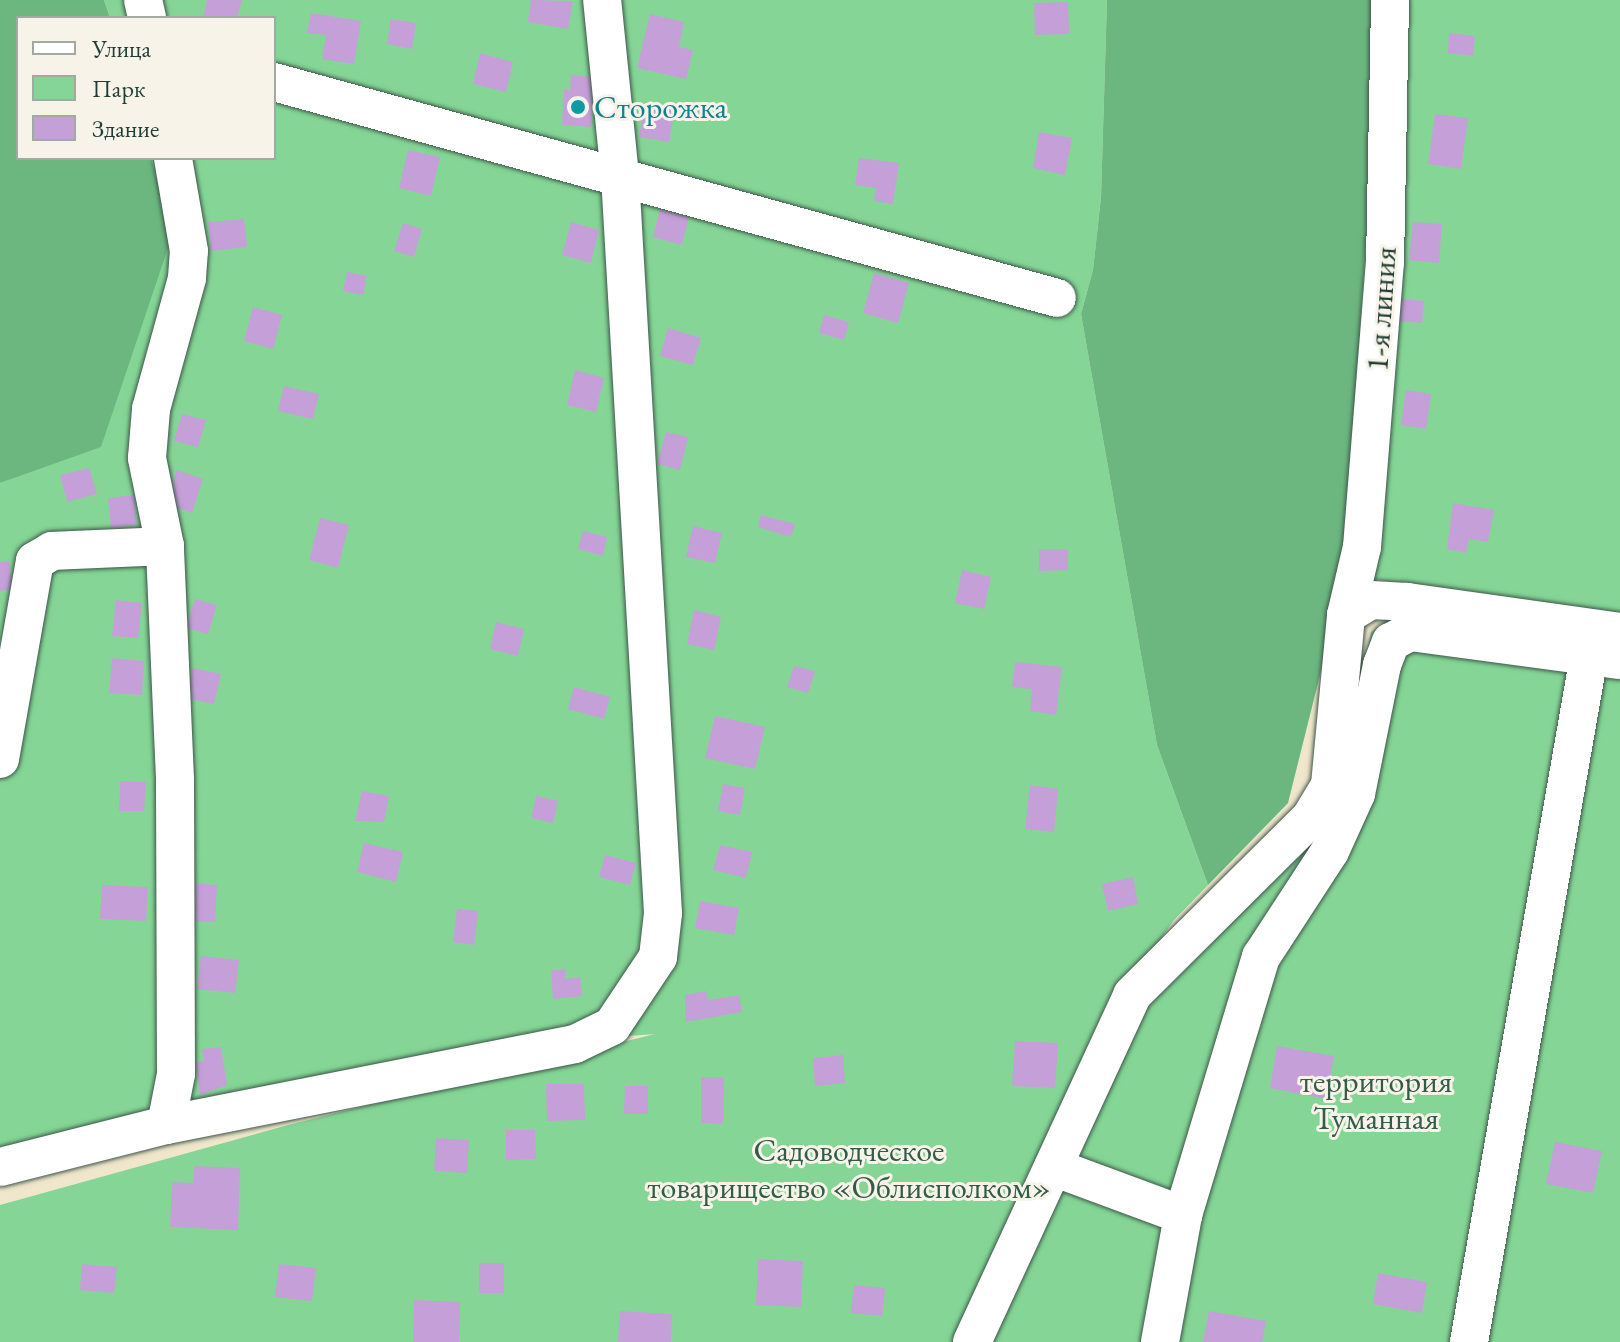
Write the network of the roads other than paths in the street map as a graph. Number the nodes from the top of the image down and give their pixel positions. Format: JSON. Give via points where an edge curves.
{"nodes":[{"id":1,"x":602,"y":0,"type":"edge"},
{"id":2,"x":1390,"y":0,"type":"edge"},
{"id":3,"x":276,"y":83,"type":"edge"},
{"id":4,"x":173,"y":160,"type":"edge"},
{"id":5,"x":620,"y":176,"type":"junction"},
{"id":6,"x":1057,"y":298,"type":"dead end"},
{"id":7,"x":165,"y":546,"type":"junction"},
{"id":8,"x":1346,"y":615,"type":"junction"},
{"id":9,"x":1620,"y":632,"type":"edge"},
{"id":10,"x":1605,"y":658,"type":"edge"},
{"id":11,"x":0,"y":759,"type":"edge"},
{"id":12,"x":166,"y":1125,"type":"junction"},
{"id":13,"x":0,"y":1167,"type":"edge"},
{"id":14,"x":1053,"y":1167,"type":"junction"},
{"id":15,"x":1183,"y":1215,"type":"junction"},
{"id":16,"x":972,"y":1342,"type":"edge"},
{"id":17,"x":1160,"y":1342,"type":"edge"},
{"id":18,"x":1469,"y":1342,"type":"edge"}],
"edges":[{"from":1,"to":5,"type":"street"},
{"from":2,"to":8,"type":"street","name":"1-я линия","via":[[1385,263],[1362,547]]},
{"from":3,"to":5,"type":"street"},
{"from":4,"to":7,"type":"street","via":[[189,251],[187,278],[151,409],[147,458]]},
{"from":5,"to":6,"type":"street"},
{"from":5,"to":12,"type":"street","via":[[663,913],[658,957],[612,1026],[575,1044]]},
{"from":7,"to":11,"type":"street","via":[[52,551],[35,561]]},
{"from":7,"to":12,"type":"street","via":[[175,779],[176,1074]]},
{"from":8,"to":9,"type":"street","via":[[1371,600],[1407,602]]},
{"from":8,"to":14,"type":"street","name":"1-я линия","via":[[1330,785],[1311,817],[1132,995]]},
{"from":10,"to":15,"type":"street","via":[[1410,632],[1391,642],[1356,794],[1330,851],[1261,957]]},
{"from":10,"to":18,"type":"street"},
{"from":12,"to":13,"type":"street"},
{"from":14,"to":15,"type":"street"},
{"from":14,"to":16,"type":"street","name":"1-я линия"},
{"from":15,"to":17,"type":"street"}]}
